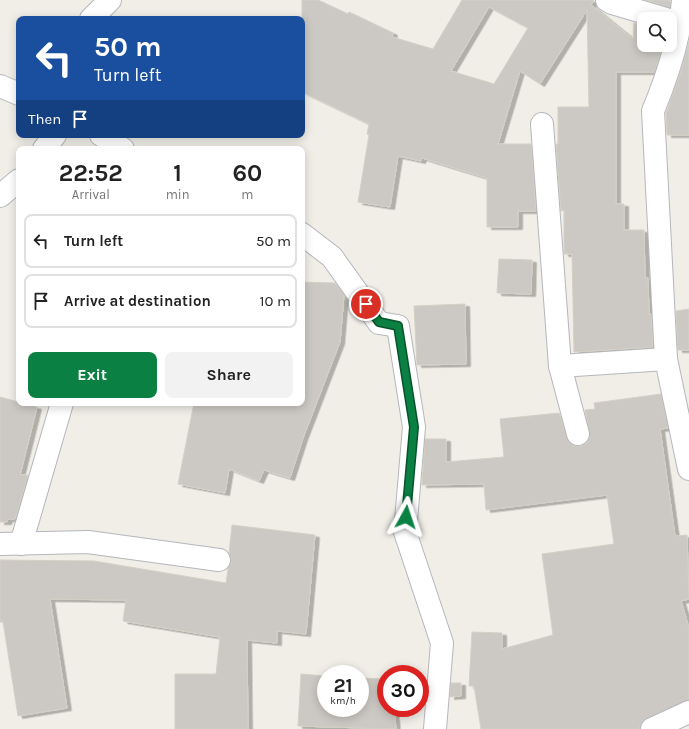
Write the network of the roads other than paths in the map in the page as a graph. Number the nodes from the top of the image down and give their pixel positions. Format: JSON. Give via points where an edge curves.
{"nodes":[{"id":1,"x":110,"y":0,"type":"edge"},
{"id":2,"x":607,"y":0,"type":"edge"},
{"id":3,"x":683,"y":0,"type":"edge"},
{"id":4,"x":642,"y":12,"type":"edge"},
{"id":5,"x":677,"y":12,"type":"edge"},
{"id":6,"x":95,"y":16,"type":"edge"},
{"id":7,"x":669,"y":52,"type":"edge"},
{"id":8,"x":0,"y":86,"type":"edge"},
{"id":9,"x":16,"y":93,"type":"edge"},
{"id":10,"x":542,"y":124,"type":"dead end"},
{"id":11,"x":106,"y":138,"type":"edge"},
{"id":12,"x":118,"y":146,"type":"edge"},
{"id":13,"x":16,"y":183,"type":"edge"},
{"id":14,"x":0,"y":196,"type":"edge"},
{"id":15,"x":305,"y":236,"type":"edge"},
{"id":16,"x":666,"y":360,"type":"junction"},
{"id":17,"x":560,"y":366,"type":"junction"},
{"id":18,"x":61,"y":406,"type":"edge"},
{"id":19,"x":578,"y":434,"type":"dead end"},
{"id":20,"x":689,"y":469,"type":"edge"},
{"id":21,"x":0,"y":544,"type":"edge"},
{"id":22,"x":21,"y":544,"type":"junction"},
{"id":23,"x":219,"y":560,"type":"dead end"},
{"id":24,"x":689,"y":712,"type":"edge"},
{"id":25,"x":435,"y":729,"type":"edge"},
{"id":26,"x":652,"y":729,"type":"edge"}],
"edges":[{"from":1,"to":6,"type":"street"},
{"from":2,"to":4,"type":"street"},
{"from":3,"to":5,"type":"street"},
{"from":7,"to":16,"type":"street","via":[[666,79],[653,111]]},
{"from":8,"to":9,"type":"street"},
{"from":10,"to":17,"type":"street"},
{"from":11,"to":12,"type":"street"},
{"from":13,"to":14,"type":"street"},
{"from":15,"to":25,"type":"street","via":[[332,257],[379,322],[398,326],[414,427],[405,532],[442,643]]},
{"from":16,"to":17,"type":"street"},
{"from":16,"to":20,"type":"street"},
{"from":17,"to":19,"type":"street"},
{"from":18,"to":22,"type":"street"},
{"from":21,"to":22,"type":"street"},
{"from":22,"to":23,"type":"street","via":[[88,542]]},
{"from":24,"to":26,"type":"street"}]}
